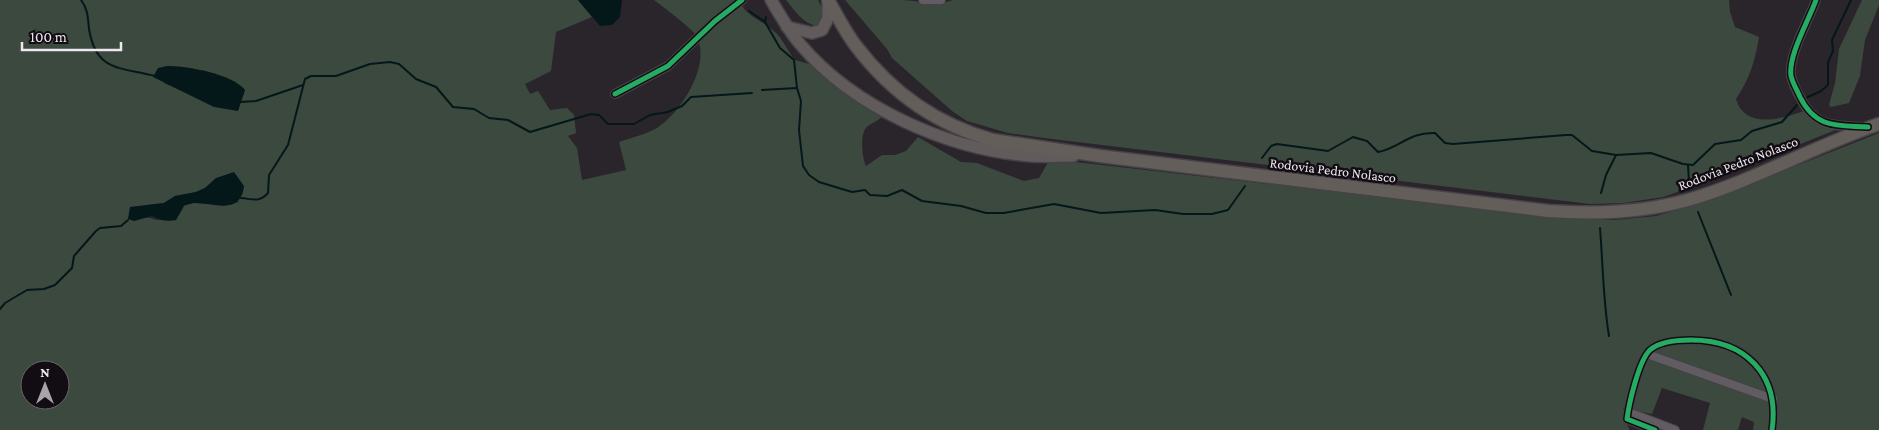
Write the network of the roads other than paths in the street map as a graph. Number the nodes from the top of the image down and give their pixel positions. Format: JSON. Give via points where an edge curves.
{"nodes":[{"id":1,"x":742,"y":0,"type":"edge"},
{"id":2,"x":771,"y":0,"type":"edge"},
{"id":3,"x":828,"y":0,"type":"edge"},
{"id":4,"x":923,"y":0,"type":"edge"},
{"id":5,"x":941,"y":0,"type":"edge"},
{"id":6,"x":1816,"y":0,"type":"edge"},
{"id":7,"x":787,"y":27,"type":"junction"},
{"id":8,"x":660,"y":72,"type":"junction"},
{"id":9,"x":652,"y":81,"type":"dead end"},
{"id":10,"x":615,"y":94,"type":"dead end"},
{"id":11,"x":1874,"y":125,"type":"edge"},
{"id":12,"x":1100,"y":156,"type":"junction"},
{"id":13,"x":1646,"y":354,"type":"junction"},
{"id":14,"x":1773,"y":400,"type":"junction"},
{"id":15,"x":1628,"y":412,"type":"junction"},
{"id":16,"x":1655,"y":430,"type":"edge"},
{"id":17,"x":1675,"y":430,"type":"edge"},
{"id":18,"x":1772,"y":430,"type":"edge"}],
"edges":[{"from":1,"to":8,"type":"street"},
{"from":2,"to":7,"type":"main road"},
{"from":3,"to":7,"type":"main road","via":[[828,18],[822,30],[812,33]]},
{"from":3,"to":12,"type":"highway","name":"Rodovia Pedro Nolasco","via":[[855,45],[871,64],[926,113],[961,130],[993,140]]},
{"from":4,"to":5,"type":"street"},
{"from":6,"to":11,"type":"street","via":[[1791,66],[1793,84],[1815,118],[1834,125]]},
{"from":7,"to":12,"type":"main road","via":[[835,78],[866,100],[919,129],[952,140],[1031,156]]},
{"from":8,"to":9,"type":"street"},
{"from":8,"to":10,"type":"street"},
{"from":11,"to":12,"type":"highway","name":"Rodovia Pedro Nolasco","via":[[1686,200],[1630,212],[1589,214]]},
{"from":13,"to":14,"type":"street"},
{"from":13,"to":14,"type":"street","via":[[1655,346],[1682,340],[1722,344],[1752,360],[1762,372]]},
{"from":13,"to":15,"type":"street"},
{"from":14,"to":18,"type":"street"},
{"from":15,"to":16,"type":"street","via":[[1628,420]]},
{"from":15,"to":17,"type":"street"}]}
